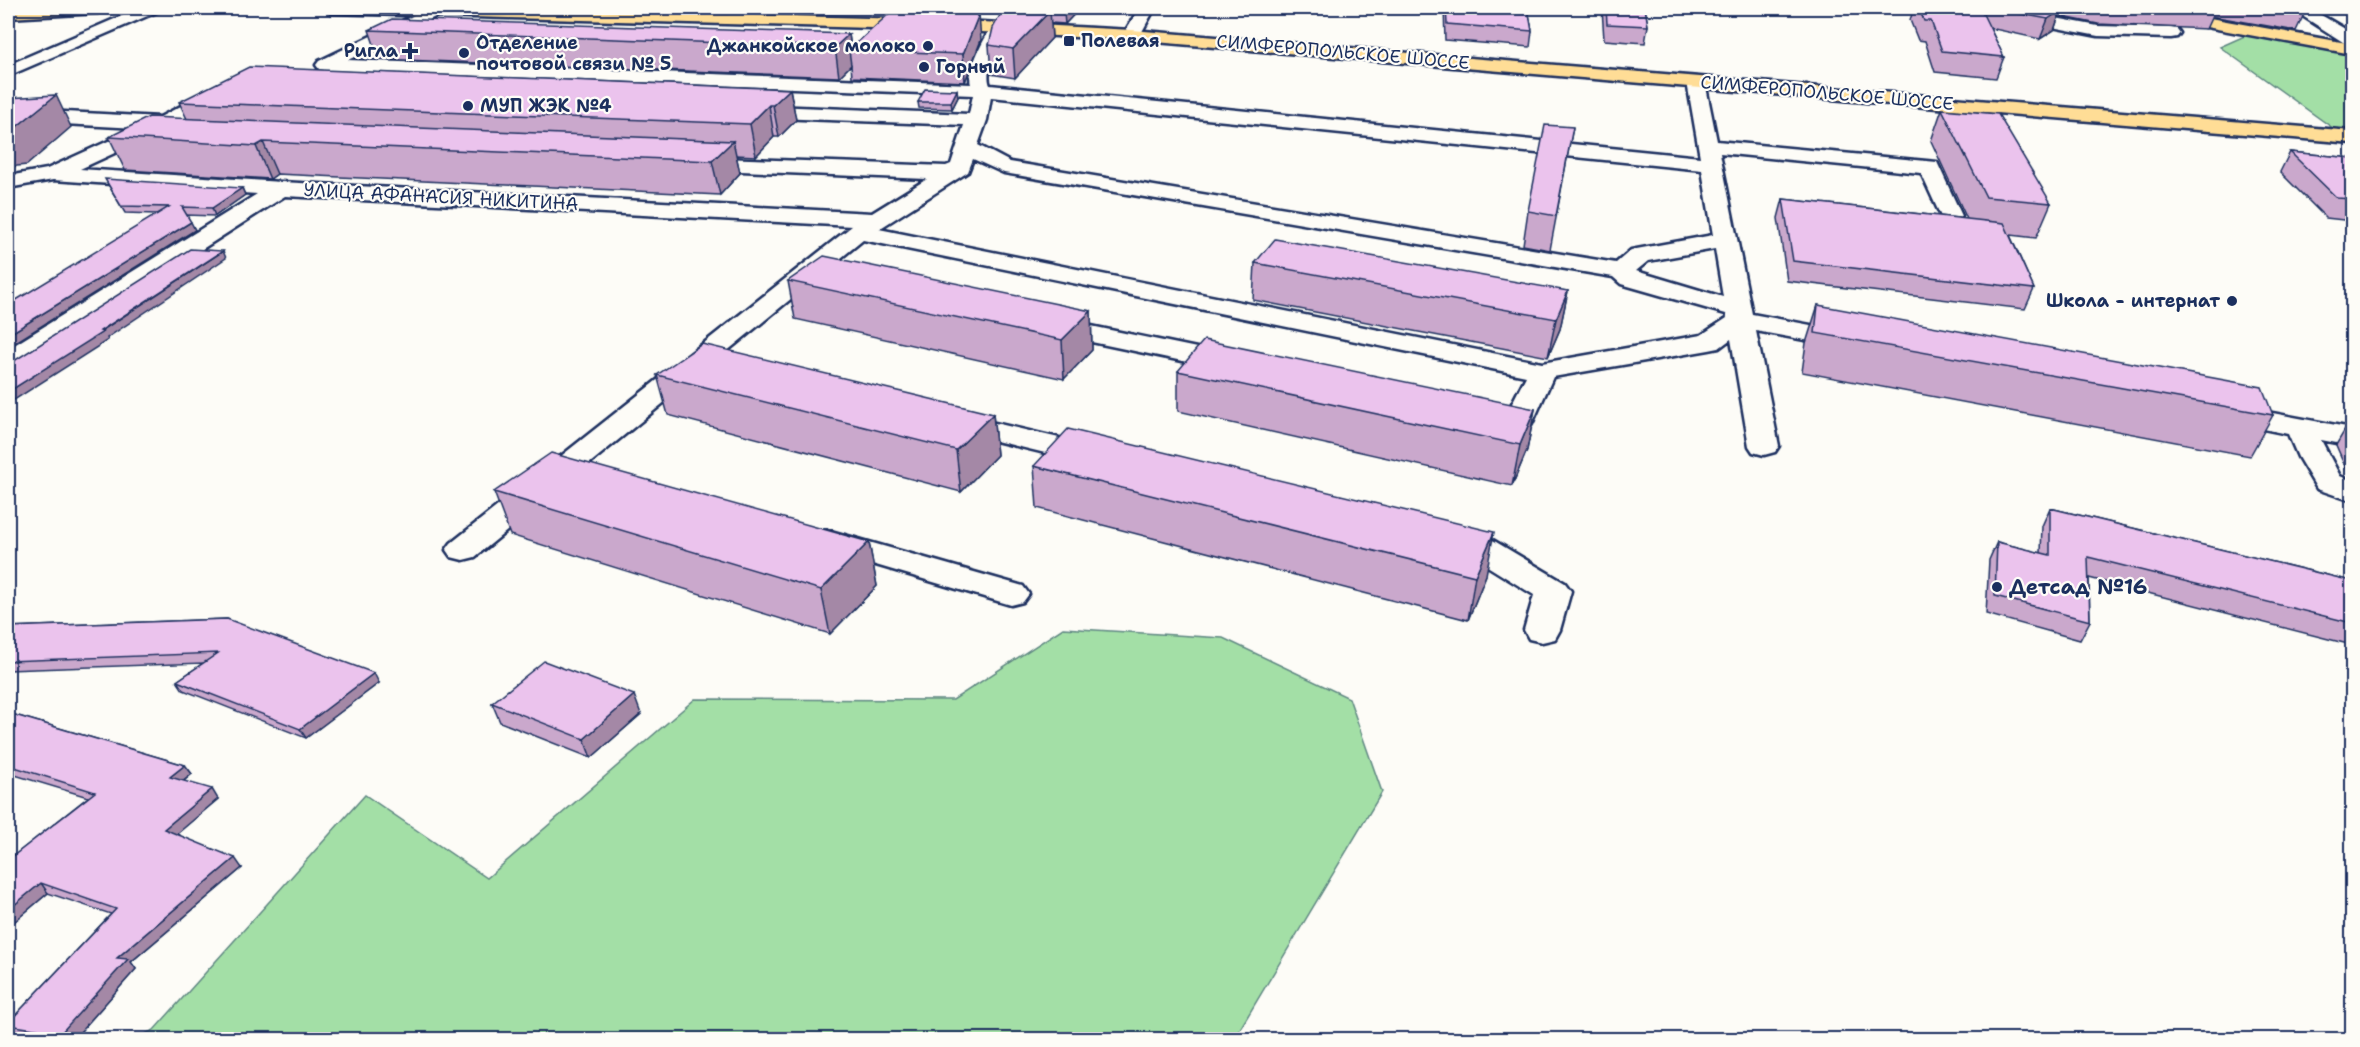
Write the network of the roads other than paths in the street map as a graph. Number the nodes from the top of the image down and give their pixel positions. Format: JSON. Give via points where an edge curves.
{"nodes":[{"id":1,"x":74,"y":8,"type":"edge"},
{"id":2,"x":98,"y":8,"type":"edge"},
{"id":3,"x":153,"y":8,"type":"edge"},
{"id":4,"x":331,"y":8,"type":"edge"},
{"id":5,"x":964,"y":8,"type":"edge"},
{"id":6,"x":1148,"y":8,"type":"edge"},
{"id":7,"x":1980,"y":8,"type":"edge"},
{"id":8,"x":2131,"y":8,"type":"edge"},
{"id":9,"x":2298,"y":8,"type":"edge"},
{"id":10,"x":2149,"y":9,"type":"edge"},
{"id":11,"x":481,"y":10,"type":"edge"},
{"id":12,"x":435,"y":11,"type":"junction"},
{"id":13,"x":634,"y":12,"type":"edge"},
{"id":14,"x":8,"y":13,"type":"edge"},
{"id":15,"x":738,"y":13,"type":"edge"},
{"id":16,"x":950,"y":25,"type":"junction"},
{"id":17,"x":999,"y":27,"type":"junction"},
{"id":18,"x":2171,"y":33,"type":"dead end"},
{"id":19,"x":1132,"y":35,"type":"junction"},
{"id":20,"x":2352,"y":40,"type":"edge"},
{"id":21,"x":2352,"y":50,"type":"edge"},
{"id":22,"x":325,"y":65,"type":"junction"},
{"id":23,"x":8,"y":71,"type":"edge"},
{"id":24,"x":304,"y":74,"type":"edge"},
{"id":25,"x":242,"y":82,"type":"edge"},
{"id":26,"x":1696,"y":82,"type":"junction"},
{"id":27,"x":983,"y":90,"type":"junction"},
{"id":28,"x":726,"y":110,"type":"edge"},
{"id":29,"x":8,"y":114,"type":"edge"},
{"id":30,"x":976,"y":120,"type":"junction"},
{"id":31,"x":164,"y":123,"type":"junction"},
{"id":32,"x":2352,"y":137,"type":"edge"},
{"id":33,"x":130,"y":139,"type":"junction"},
{"id":34,"x":177,"y":141,"type":"edge"},
{"id":35,"x":967,"y":148,"type":"junction"},
{"id":36,"x":1711,"y":156,"type":"junction"},
{"id":37,"x":677,"y":162,"type":"edge"},
{"id":38,"x":950,"y":173,"type":"junction"},
{"id":39,"x":53,"y":174,"type":"junction"},
{"id":40,"x":8,"y":182,"type":"edge"},
{"id":41,"x":281,"y":189,"type":"junction"},
{"id":42,"x":1952,"y":216,"type":"edge"},
{"id":43,"x":867,"y":226,"type":"junction"},
{"id":44,"x":1726,"y":240,"type":"junction"},
{"id":45,"x":1621,"y":271,"type":"junction"},
{"id":46,"x":807,"y":273,"type":"junction"},
{"id":47,"x":842,"y":281,"type":"edge"},
{"id":48,"x":1740,"y":314,"type":"junction"},
{"id":49,"x":1028,"y":320,"type":"edge"},
{"id":50,"x":1881,"y":347,"type":"edge"},
{"id":51,"x":8,"y":361,"type":"edge"},
{"id":52,"x":697,"y":362,"type":"junction"},
{"id":53,"x":732,"y":370,"type":"edge"},
{"id":54,"x":1261,"y":370,"type":"edge"},
{"id":55,"x":1542,"y":371,"type":"junction"},
{"id":56,"x":2196,"y":408,"type":"edge"},
{"id":57,"x":1470,"y":414,"type":"edge"},
{"id":58,"x":930,"y":417,"type":"edge"},
{"id":59,"x":2301,"y":428,"type":"junction"},
{"id":60,"x":2352,"y":437,"type":"edge"},
{"id":61,"x":1764,"y":446,"type":"dead end"},
{"id":62,"x":1117,"y":461,"type":"edge"},
{"id":63,"x":569,"y":464,"type":"junction"},
{"id":64,"x":603,"y":474,"type":"edge"},
{"id":65,"x":2352,"y":492,"type":"edge"},
{"id":66,"x":796,"y":531,"type":"edge"},
{"id":67,"x":1420,"y":532,"type":"edge"},
{"id":68,"x":463,"y":550,"type":"dead end"},
{"id":69,"x":1011,"y":594,"type":"dead end"},
{"id":70,"x":1542,"y":630,"type":"dead end"}],
"edges":[{"from":1,"to":2,"type":"main road"},
{"from":1,"to":14,"type":"main road"},
{"from":3,"to":23,"type":"street"},
{"from":4,"to":12,"type":"main road","name":"СИМФЕРОПОЛЬСКОЕ ШОССЕ"},
{"from":5,"to":16,"type":"street"},
{"from":6,"to":19,"type":"street"},
{"from":7,"to":18,"type":"street","via":[[2098,31]]},
{"from":8,"to":10,"type":"main road"},
{"from":9,"to":20,"type":"street"},
{"from":10,"to":21,"type":"main road"},
{"from":11,"to":12,"type":"main road","name":"СИМФЕРОПОЛЬСКОЕ ШОССЕ"},
{"from":11,"to":13,"type":"main road","name":"СИМФЕРОПОЛЬСКОЕ ШОССЕ"},
{"from":12,"to":22,"type":"street"},
{"from":13,"to":15,"type":"main road","name":"СИМФЕРОПОЛЬСКОЕ ШОССЕ"},
{"from":15,"to":16,"type":"main road","name":"СИМФЕРОПОЛЬСКОЕ ШОССЕ"},
{"from":16,"to":17,"type":"main road","name":"СИМФЕРОПОЛЬСКОЕ ШОССЕ"},
{"from":17,"to":19,"type":"main road","name":"СИМФЕРОПОЛЬСКОЕ ШОССЕ"},
{"from":17,"to":27,"type":"street","via":[[980,70],[978,79]]},
{"from":19,"to":26,"type":"main road","name":"СИМФЕРОПОЛЬСКОЕ ШОССЕ"},
{"from":22,"to":24,"type":"street"},
{"from":22,"to":27,"type":"street"},
{"from":25,"to":31,"type":"street"},
{"from":26,"to":32,"type":"main road","name":"СИМФЕРОПОЛЬСКОЕ ШОССЕ"},
{"from":26,"to":36,"type":"street"},
{"from":27,"to":30,"type":"street"},
{"from":27,"to":36,"type":"street"},
{"from":28,"to":30,"type":"street"},
{"from":29,"to":31,"type":"street"},
{"from":30,"to":35,"type":"street"},
{"from":31,"to":33,"type":"street"},
{"from":33,"to":34,"type":"street"},
{"from":33,"to":39,"type":"street"},
{"from":35,"to":38,"type":"street","via":[[960,167]]},
{"from":35,"to":45,"type":"street","via":[[1004,167]]},
{"from":36,"to":42,"type":"street","via":[[1929,167]]},
{"from":36,"to":44,"type":"street"},
{"from":37,"to":38,"type":"street"},
{"from":38,"to":43,"type":"street"},
{"from":39,"to":40,"type":"street","name":"УЛИЦА АФАНАСИЯ НИКИТИНА"},
{"from":39,"to":41,"type":"street","name":"УЛИЦА АФАНАСИЯ НИКИТИНА"},
{"from":41,"to":43,"type":"street","name":"УЛИЦА АФАНАСИЯ НИКИТИНА"},
{"from":41,"to":51,"type":"street"},
{"from":43,"to":46,"type":"street"},
{"from":43,"to":55,"type":"street","name":"УЛИЦА АФАНАСИЯ НИКИТИНА"},
{"from":44,"to":45,"type":"street","via":[[1640,255]]},
{"from":44,"to":48,"type":"street"},
{"from":45,"to":48,"type":"street","via":[[1630,279]]},
{"from":46,"to":47,"type":"street"},
{"from":46,"to":52,"type":"street"},
{"from":48,"to":50,"type":"street"},
{"from":48,"to":55,"type":"street","via":[[1709,342]]},
{"from":48,"to":61,"type":"street"},
{"from":49,"to":54,"type":"street"},
{"from":52,"to":53,"type":"street"},
{"from":52,"to":63,"type":"street"},
{"from":55,"to":57,"type":"street","via":[[1517,424]]},
{"from":56,"to":59,"type":"street"},
{"from":58,"to":62,"type":"street"},
{"from":59,"to":60,"type":"street"},
{"from":59,"to":65,"type":"street","via":[[2328,482]]},
{"from":63,"to":64,"type":"street"},
{"from":63,"to":68,"type":"street"},
{"from":66,"to":69,"type":"street"},
{"from":67,"to":70,"type":"street","via":[[1479,546],[1553,591]]}]}
